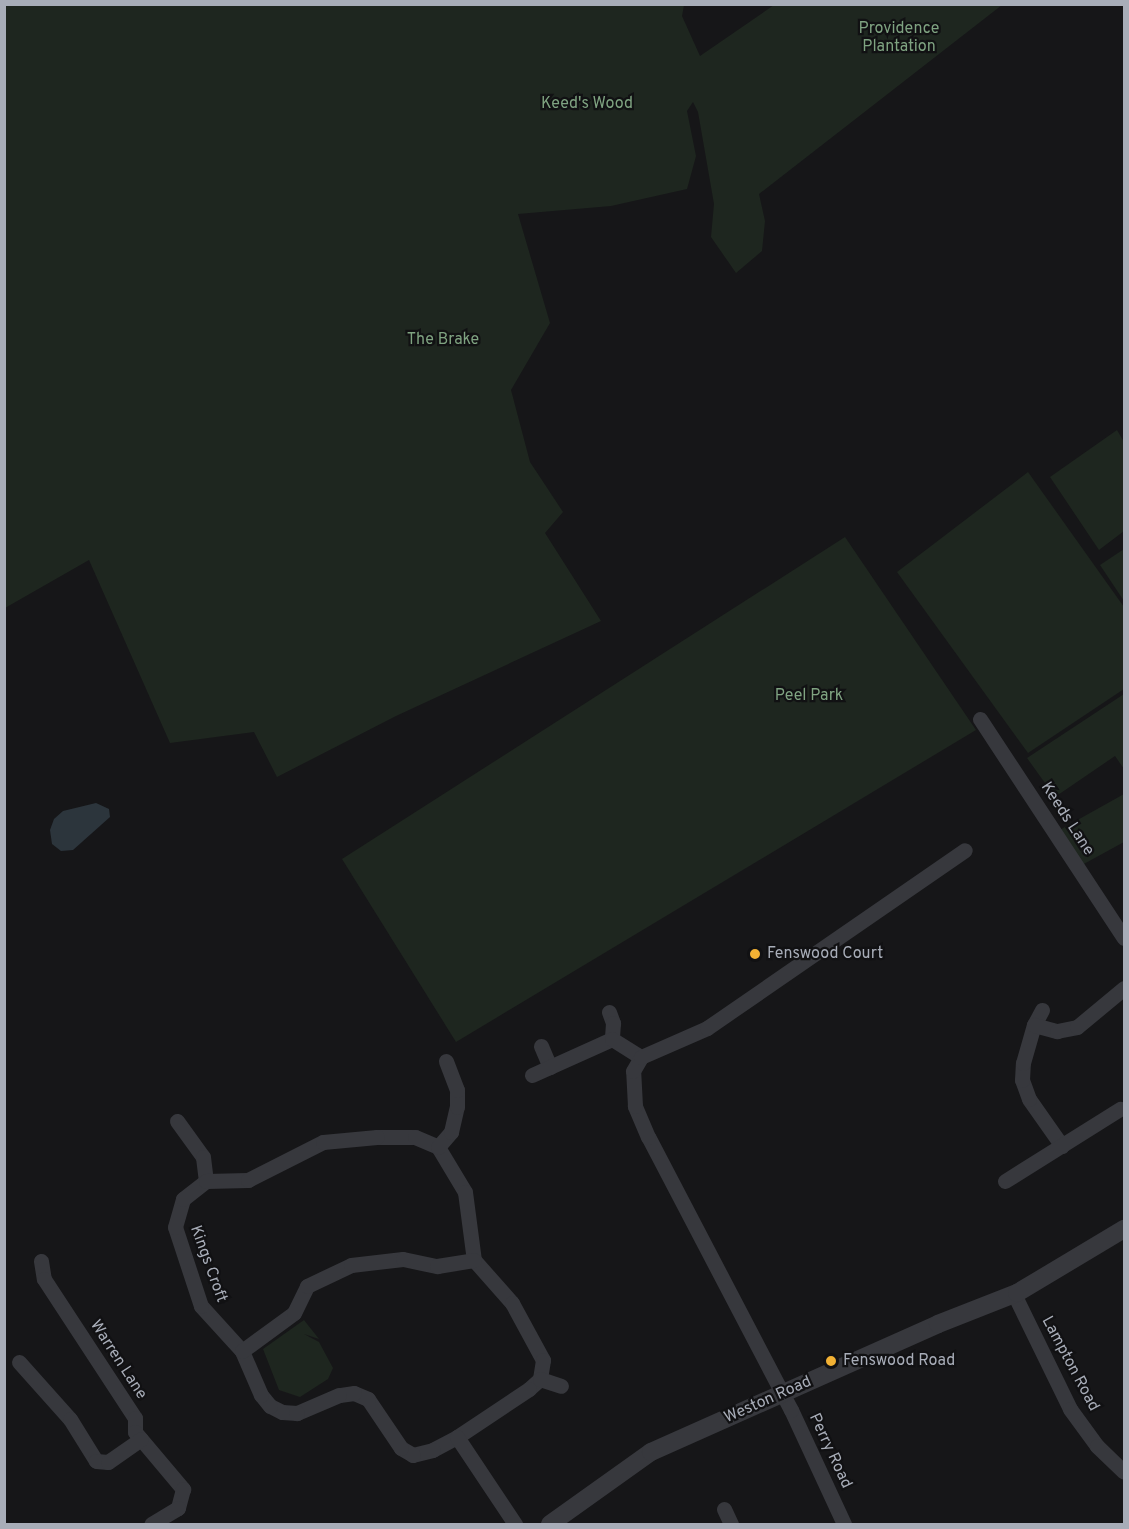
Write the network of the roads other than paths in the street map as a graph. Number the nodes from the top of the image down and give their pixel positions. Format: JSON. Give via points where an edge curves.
{"nodes":[{"id":1,"x":980,"y":719,"type":"dead end"},
{"id":2,"x":965,"y":850,"type":"dead end"},
{"id":3,"x":1125,"y":938,"type":"edge"},
{"id":4,"x":1125,"y":988,"type":"edge"},
{"id":5,"x":1042,"y":1010,"type":"dead end"},
{"id":6,"x":609,"y":1012,"type":"dead end"},
{"id":7,"x":1034,"y":1025,"type":"junction"},
{"id":8,"x":612,"y":1039,"type":"junction"},
{"id":9,"x":541,"y":1046,"type":"dead end"},
{"id":10,"x":641,"y":1057,"type":"junction"},
{"id":11,"x":446,"y":1061,"type":"dead end"},
{"id":12,"x":550,"y":1067,"type":"junction"},
{"id":13,"x":532,"y":1075,"type":"dead end"},
{"id":14,"x":1120,"y":1109,"type":"dead end"},
{"id":15,"x":177,"y":1121,"type":"dead end"},
{"id":16,"x":1062,"y":1146,"type":"junction"},
{"id":17,"x":438,"y":1147,"type":"junction"},
{"id":18,"x":206,"y":1181,"type":"junction"},
{"id":19,"x":1005,"y":1181,"type":"dead end"},
{"id":20,"x":1125,"y":1229,"type":"edge"},
{"id":21,"x":474,"y":1260,"type":"junction"},
{"id":22,"x":41,"y":1261,"type":"dead end"},
{"id":23,"x":1014,"y":1294,"type":"junction"},
{"id":24,"x":243,"y":1351,"type":"junction"},
{"id":25,"x":19,"y":1362,"type":"dead end"},
{"id":26,"x":540,"y":1379,"type":"junction"},
{"id":27,"x":561,"y":1386,"type":"dead end"},
{"id":28,"x":782,"y":1394,"type":"junction"},
{"id":29,"x":457,"y":1437,"type":"junction"},
{"id":30,"x":141,"y":1440,"type":"junction"},
{"id":31,"x":1125,"y":1472,"type":"edge"},
{"id":32,"x":724,"y":1509,"type":"dead end"},
{"id":33,"x":151,"y":1524,"type":"edge"},
{"id":34,"x":514,"y":1524,"type":"edge"},
{"id":35,"x":550,"y":1524,"type":"edge"},
{"id":36,"x":731,"y":1524,"type":"edge"},
{"id":37,"x":844,"y":1524,"type":"edge"}],
"edges":[{"from":1,"to":3,"type":"street","name":"Keeds Lane"},
{"from":2,"to":10,"type":"street","via":[[707,1028]]},
{"from":4,"to":7,"type":"street","via":[[1077,1027],[1057,1031]]},
{"from":5,"to":7,"type":"street"},
{"from":6,"to":8,"type":"street"},
{"from":7,"to":16,"type":"street","via":[[1022,1080],[1029,1100]]},
{"from":8,"to":10,"type":"street"},
{"from":8,"to":12,"type":"street"},
{"from":9,"to":12,"type":"street"},
{"from":10,"to":28,"type":"street","via":[[633,1071],[634,1106]]},
{"from":11,"to":17,"type":"street","via":[[457,1090],[457,1107],[451,1132]]},
{"from":12,"to":13,"type":"street"},
{"from":14,"to":16,"type":"street"},
{"from":15,"to":18,"type":"street","via":[[203,1157]]},
{"from":16,"to":19,"type":"street"},
{"from":17,"to":18,"type":"street","via":[[414,1137],[323,1142],[248,1180]]},
{"from":17,"to":21,"type":"street","via":[[465,1192]]},
{"from":18,"to":24,"type":"street","name":"Kings Croft","via":[[183,1199],[175,1227],[201,1306]]},
{"from":20,"to":23,"type":"street","name":"Weston Road"},
{"from":21,"to":24,"type":"street","via":[[437,1266],[403,1259],[351,1265],[307,1286],[294,1313]]},
{"from":21,"to":26,"type":"street","via":[[512,1303],[537,1344],[543,1360]]},
{"from":22,"to":30,"type":"street","name":"Warren Lane","via":[[44,1279],[135,1418],[135,1432]]},
{"from":23,"to":28,"type":"street","name":"Weston Road"},
{"from":23,"to":31,"type":"street","name":"Lampton Road","via":[[1070,1409],[1097,1446]]},
{"from":24,"to":29,"type":"street","name":"Kings Croft","via":[[261,1395],[282,1413],[297,1413],[339,1395],[354,1393],[368,1399],[401,1448],[413,1455]]},
{"from":25,"to":30,"type":"street","via":[[70,1419],[96,1461],[108,1462]]},
{"from":26,"to":27,"type":"street"},
{"from":26,"to":29,"type":"street","name":"Kings Croft"},
{"from":28,"to":35,"type":"street","name":"Weston Road","via":[[651,1452]]},
{"from":28,"to":37,"type":"street","name":"Perry Road"},
{"from":29,"to":34,"type":"street"},
{"from":30,"to":33,"type":"street","name":"Warren Lane","via":[[180,1483],[183,1494],[178,1508]]},
{"from":32,"to":36,"type":"street"}]}
